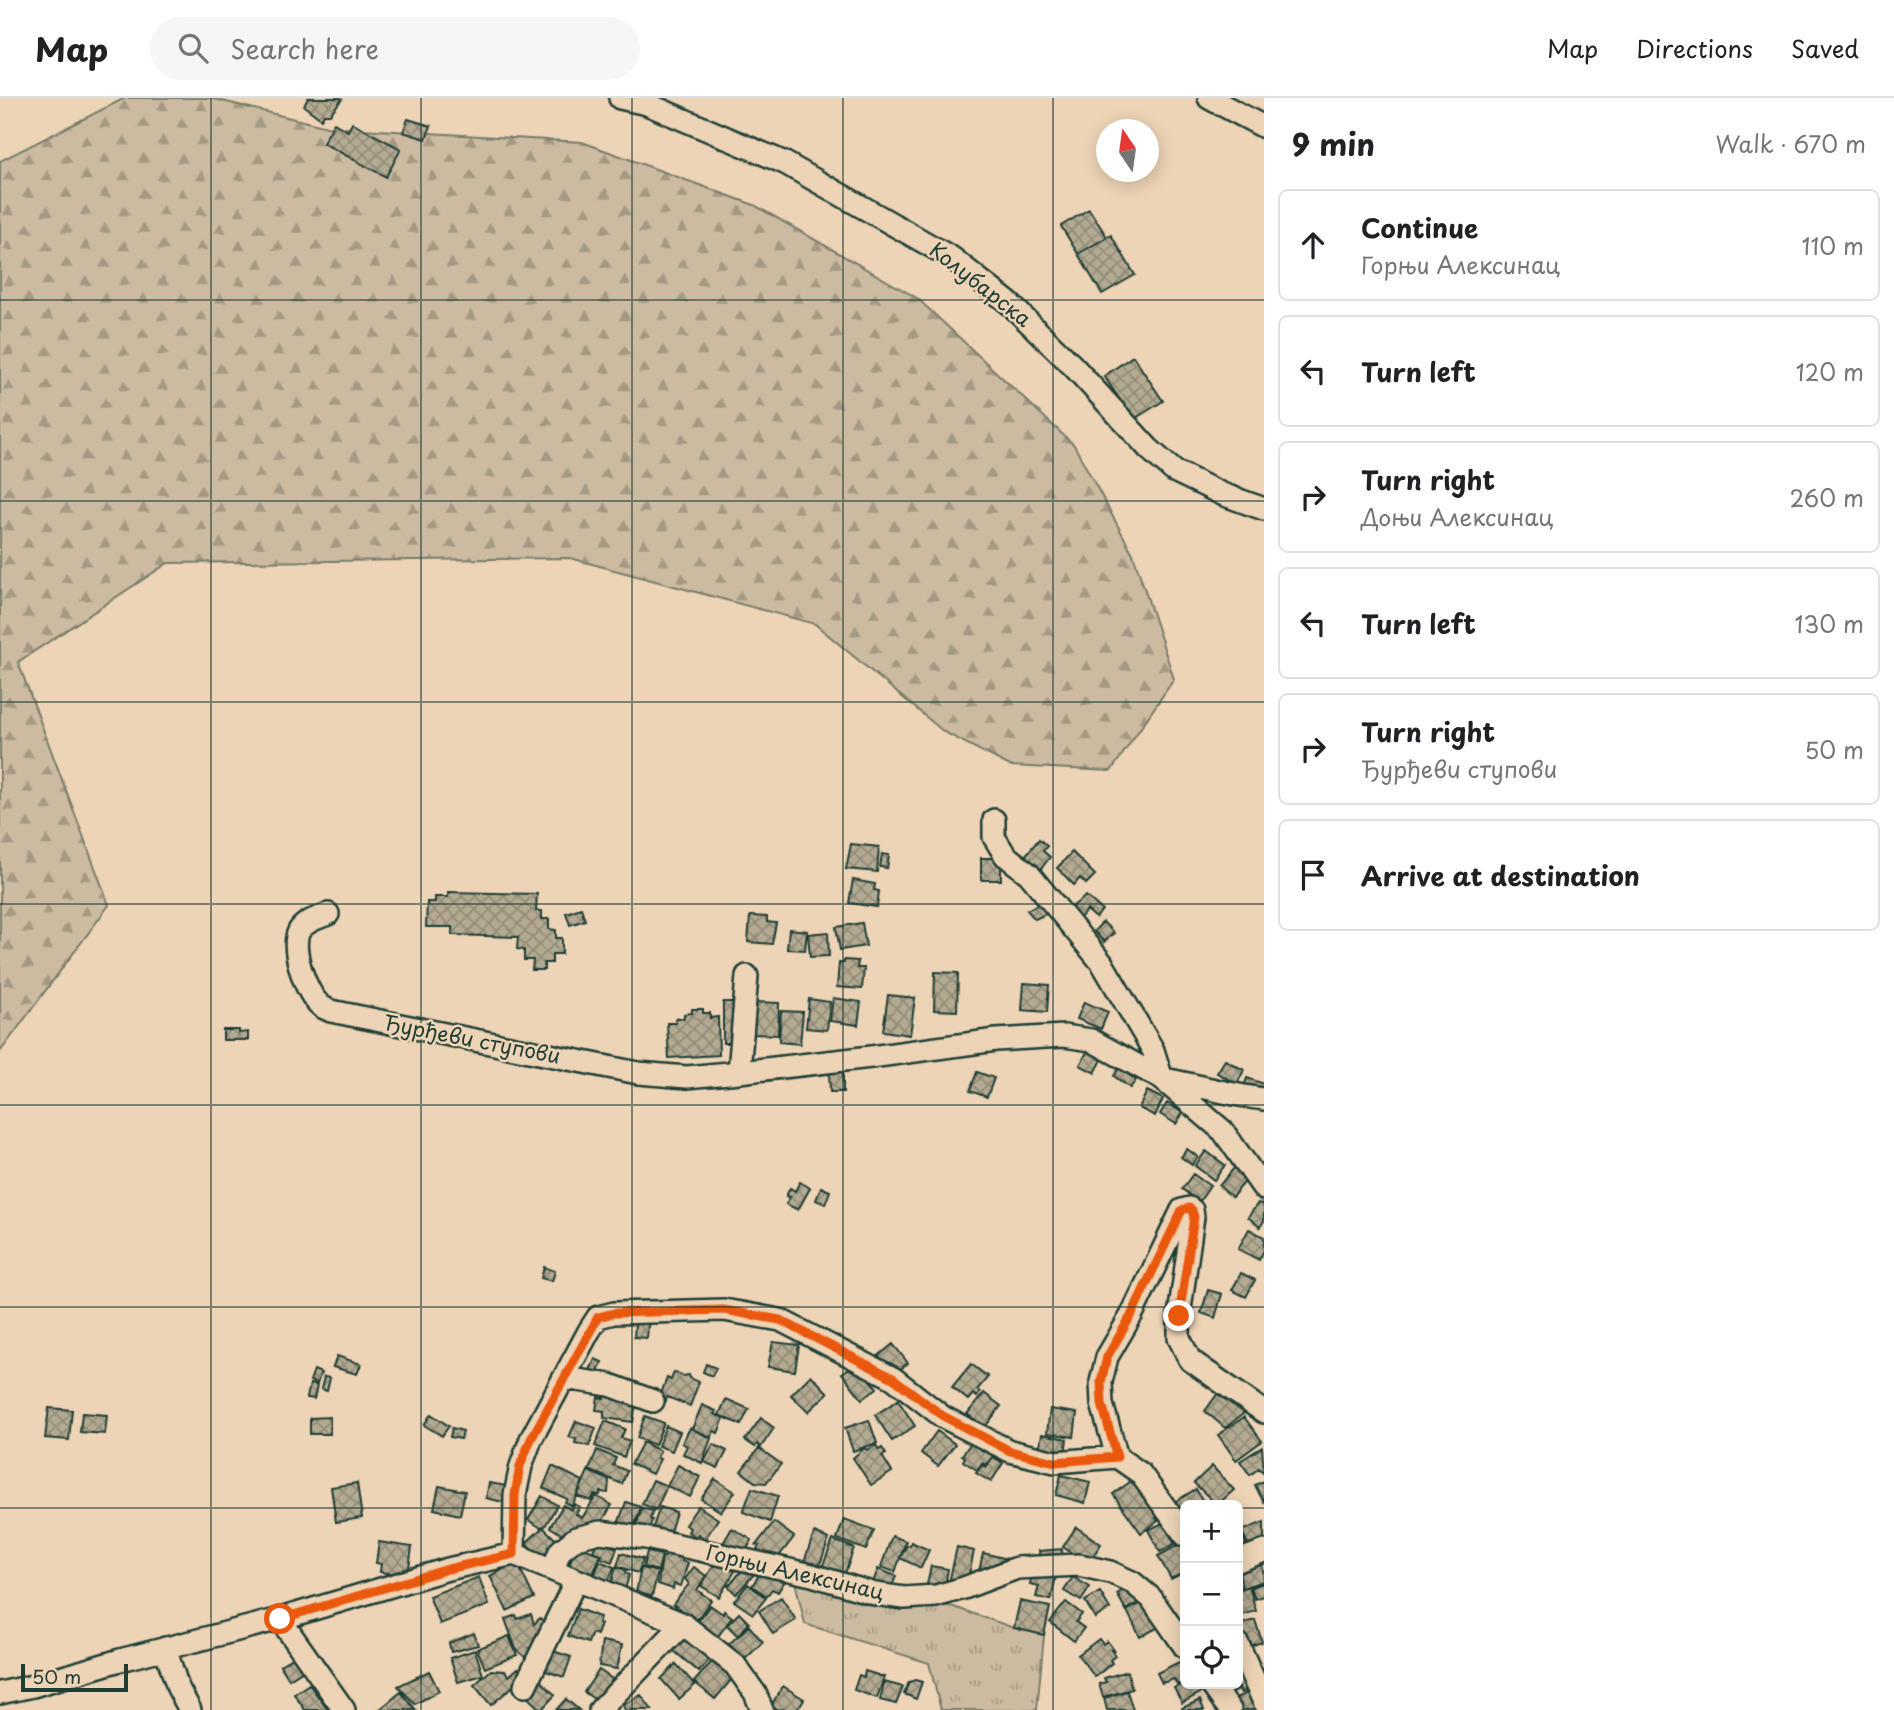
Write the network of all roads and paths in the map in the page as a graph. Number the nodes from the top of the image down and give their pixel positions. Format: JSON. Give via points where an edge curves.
{"nodes":[{"id":1,"x":620,"y":98,"type":"edge"},
{"id":2,"x":1209,"y":98,"type":"edge"},
{"id":3,"x":1264,"y":127,"type":"edge"},
{"id":4,"x":1264,"y":509,"type":"edge"},
{"id":5,"x":994,"y":820,"type":"dead end"},
{"id":6,"x":328,"y":914,"type":"dead end"},
{"id":7,"x":747,"y":976,"type":"dead end"},
{"id":8,"x":739,"y":1072,"type":"junction"},
{"id":9,"x":1162,"y":1079,"type":"junction"},
{"id":10,"x":1264,"y":1099,"type":"edge"},
{"id":11,"x":1223,"y":1131,"type":"junction"},
{"id":12,"x":1264,"y":1169,"type":"edge"},
{"id":13,"x":1264,"y":1189,"type":"edge"},
{"id":14,"x":564,"y":1378,"type":"junction"},
{"id":15,"x":653,"y":1401,"type":"dead end"},
{"id":16,"x":1264,"y":1412,"type":"edge"},
{"id":17,"x":1117,"y":1457,"type":"junction"},
{"id":18,"x":1180,"y":1528,"type":"edge"},
{"id":19,"x":1264,"y":1551,"type":"edge"},
{"id":20,"x":514,"y":1554,"type":"junction"},
{"id":21,"x":1243,"y":1559,"type":"edge"},
{"id":22,"x":553,"y":1569,"type":"junction"},
{"id":23,"x":576,"y":1580,"type":"junction"},
{"id":24,"x":280,"y":1619,"type":"junction"},
{"id":25,"x":683,"y":1624,"type":"junction"},
{"id":26,"x":1180,"y":1640,"type":"edge"},
{"id":27,"x":164,"y":1648,"type":"junction"},
{"id":28,"x":1243,"y":1654,"type":"edge"},
{"id":29,"x":525,"y":1686,"type":"dead end"},
{"id":30,"x":1215,"y":1689,"type":"edge"},
{"id":31,"x":0,"y":1693,"type":"edge"},
{"id":32,"x":1264,"y":1702,"type":"edge"},
{"id":33,"x":190,"y":1710,"type":"edge"},
{"id":34,"x":344,"y":1710,"type":"edge"},
{"id":35,"x":600,"y":1710,"type":"edge"},
{"id":36,"x":762,"y":1710,"type":"edge"},
{"id":37,"x":1230,"y":1710,"type":"edge"}],
"edges":[{"from":1,"to":4,"type":"street","name":"Колубарска","via":[[647,104],[785,163],[952,258],[1010,304],[1174,471]]},
{"from":2,"to":3,"type":"street"},
{"from":5,"to":9,"type":"street","via":[[994,837],[1005,855],[1029,874],[1102,963],[1153,1050]]},
{"from":6,"to":8,"type":"street","name":"Ђурђеви ступови","via":[[307,923],[296,946],[305,980],[320,1005],[331,1011],[638,1073],[687,1077]]},
{"from":7,"to":8,"type":"street"},
{"from":8,"to":9,"type":"street","name":"Ђурђеви ступови","via":[[996,1040],[1064,1036],[1091,1040]]},
{"from":9,"to":10,"type":"street"},
{"from":9,"to":11,"type":"street","name":"Ђурђеви ступови"},
{"from":11,"to":12,"type":"street"},
{"from":11,"to":13,"type":"street","name":"Ђурђеви ступови"},
{"from":14,"to":15,"type":"street","via":[[610,1385]]},
{"from":14,"to":17,"type":"street","via":[[598,1317],[724,1310],[780,1320],[893,1378],[943,1416],[1010,1451],[1055,1462]]},
{"from":14,"to":20,"type":"street","via":[[520,1466]]},
{"from":16,"to":17,"type":"street","via":[[1190,1360],[1179,1338],[1194,1217],[1189,1208],[1182,1210],[1107,1357],[1102,1404]]},
{"from":17,"to":18,"type":"street","via":[[1140,1473]]},
{"from":19,"to":21,"type":"street"},
{"from":20,"to":22,"type":"street"},
{"from":20,"to":24,"type":"street"},
{"from":22,"to":23,"type":"street"},
{"from":22,"to":26,"type":"street","name":"Горњи Алексинац","via":[[560,1552],[576,1538],[600,1532],[658,1541],[904,1598],[946,1594],[1017,1568],[1079,1565],[1132,1582],[1151,1598]]},
{"from":23,"to":25,"type":"street"},
{"from":23,"to":29,"type":"street"},
{"from":24,"to":27,"type":"street"},
{"from":24,"to":34,"type":"street"},
{"from":25,"to":35,"type":"street"},
{"from":25,"to":36,"type":"street","via":[[735,1665]]},
{"from":27,"to":31,"type":"street"},
{"from":27,"to":33,"type":"street"},
{"from":28,"to":32,"type":"street"},
{"from":30,"to":37,"type":"street"}]}
